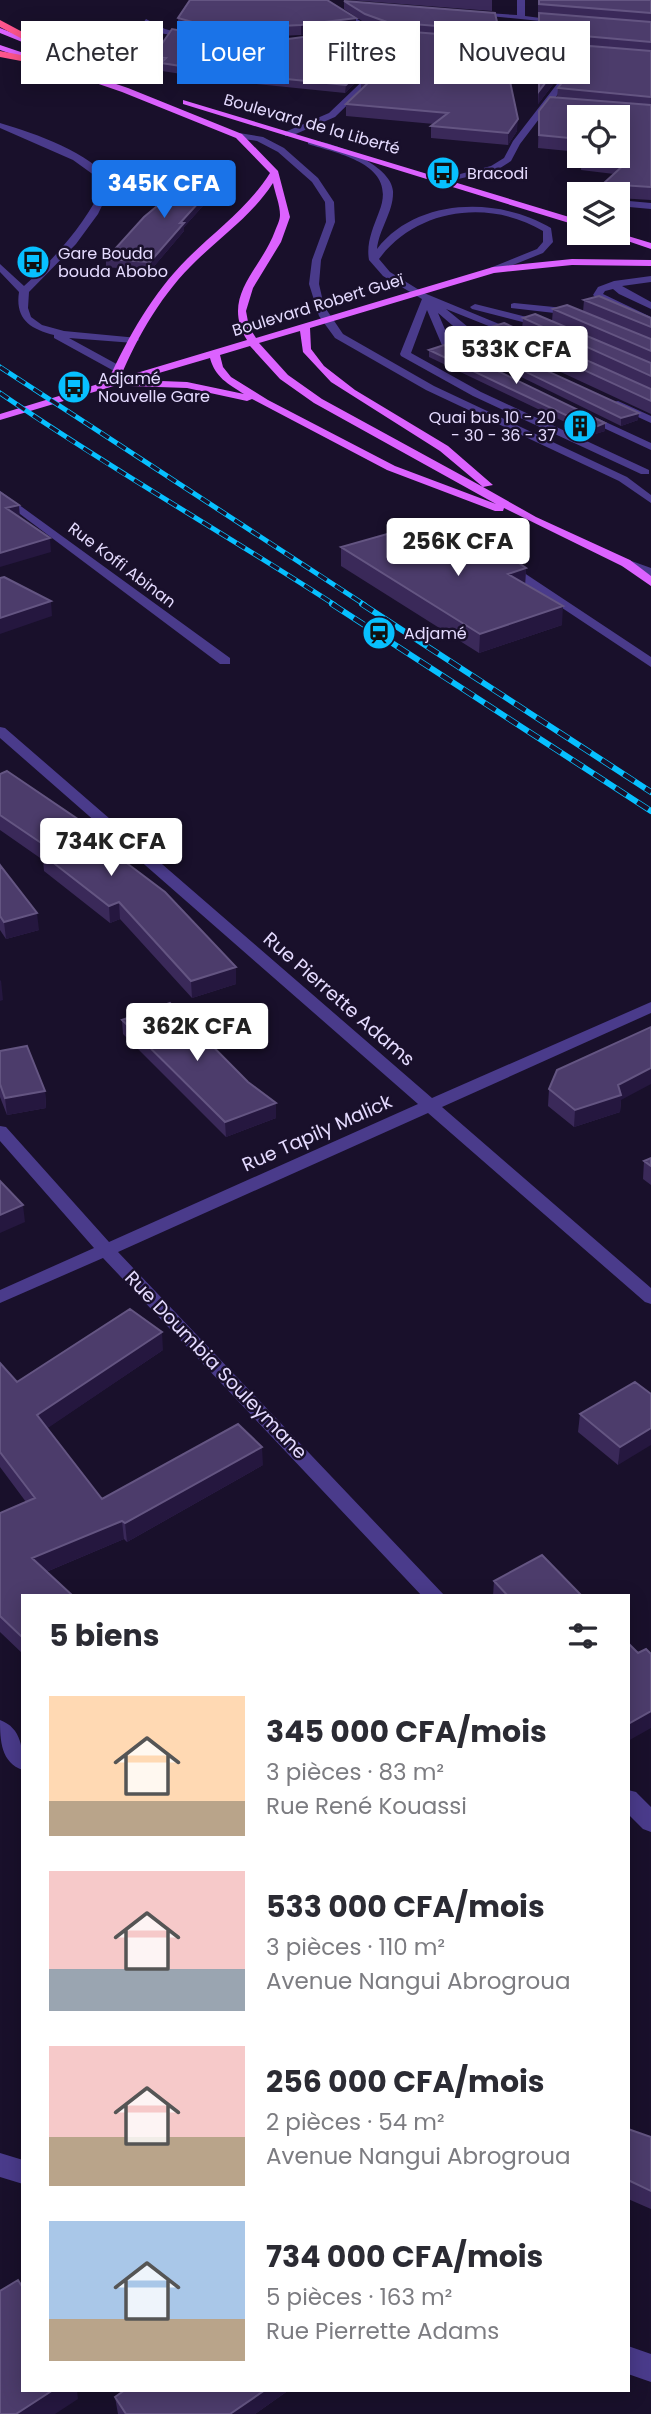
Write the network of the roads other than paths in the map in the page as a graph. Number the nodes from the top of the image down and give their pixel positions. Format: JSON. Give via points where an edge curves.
{"nodes":[{"id":1,"x":521,"y":0,"type":"edge"},
{"id":2,"x":323,"y":1,"type":"edge"},
{"id":3,"x":351,"y":5,"type":"edge"},
{"id":4,"x":469,"y":14,"type":"edge"},
{"id":5,"x":521,"y":18,"type":"junction"},
{"id":6,"x":355,"y":21,"type":"edge"},
{"id":7,"x":560,"y":21,"type":"edge"},
{"id":8,"x":0,"y":23,"type":"edge"},
{"id":9,"x":0,"y":30,"type":"edge"},
{"id":10,"x":21,"y":34,"type":"edge"},
{"id":11,"x":21,"y":39,"type":"edge"},
{"id":12,"x":0,"y":47,"type":"edge"},
{"id":13,"x":590,"y":53,"type":"edge"},
{"id":14,"x":0,"y":54,"type":"edge"},
{"id":15,"x":21,"y":55,"type":"edge"},
{"id":16,"x":21,"y":58,"type":"edge"},
{"id":17,"x":651,"y":58,"type":"edge"},
{"id":18,"x":107,"y":84,"type":"edge"},
{"id":19,"x":136,"y":84,"type":"edge"},
{"id":20,"x":364,"y":84,"type":"edge"},
{"id":21,"x":563,"y":84,"type":"edge"},
{"id":22,"x":548,"y":104,"type":"junction"},
{"id":23,"x":561,"y":105,"type":"edge"},
{"id":24,"x":0,"y":125,"type":"edge"},
{"id":25,"x":288,"y":134,"type":"junction"},
{"id":26,"x":239,"y":136,"type":"junction"},
{"id":27,"x":275,"y":173,"type":"junction"},
{"id":28,"x":444,"y":181,"type":"junction"},
{"id":29,"x":630,"y":204,"type":"edge"},
{"id":30,"x":651,"y":206,"type":"edge"},
{"id":31,"x":567,"y":219,"type":"edge"},
{"id":32,"x":630,"y":240,"type":"edge"},
{"id":33,"x":651,"y":246,"type":"edge"},
{"id":34,"x":374,"y":260,"type":"junction"},
{"id":35,"x":651,"y":263,"type":"edge"},
{"id":36,"x":0,"y":267,"type":"edge"},
{"id":37,"x":493,"y":271,"type":"junction"},
{"id":38,"x":651,"y":279,"type":"edge"},
{"id":39,"x":614,"y":284,"type":"junction"},
{"id":40,"x":24,"y":291,"type":"junction"},
{"id":41,"x":427,"y":298,"type":"junction"},
{"id":42,"x":651,"y":306,"type":"edge"},
{"id":43,"x":588,"y":320,"type":"edge"},
{"id":44,"x":651,"y":321,"type":"edge"},
{"id":45,"x":305,"y":325,"type":"junction"},
{"id":46,"x":46,"y":329,"type":"junction"},
{"id":47,"x":556,"y":329,"type":"edge"},
{"id":48,"x":527,"y":339,"type":"edge"},
{"id":49,"x":134,"y":340,"type":"junction"},
{"id":50,"x":501,"y":351,"type":"edge"},
{"id":51,"x":214,"y":353,"type":"junction"},
{"id":52,"x":475,"y":363,"type":"edge"},
{"id":53,"x":118,"y":369,"type":"junction"},
{"id":54,"x":113,"y":383,"type":"junction"},
{"id":55,"x":610,"y":401,"type":"edge"},
{"id":56,"x":264,"y":402,"type":"junction"},
{"id":57,"x":574,"y":410,"type":"edge"},
{"id":58,"x":0,"y":417,"type":"edge"},
{"id":59,"x":651,"y":420,"type":"edge"},
{"id":60,"x":651,"y":447,"type":"edge"},
{"id":61,"x":648,"y":471,"type":"edge"},
{"id":62,"x":623,"y":479,"type":"junction"},
{"id":63,"x":0,"y":494,"type":"edge"},
{"id":64,"x":651,"y":500,"type":"edge"},
{"id":65,"x":507,"y":504,"type":"junction"},
{"id":66,"x":533,"y":519,"type":"junction"},
{"id":67,"x":500,"y":560,"type":"edge"},
{"id":68,"x":626,"y":563,"type":"junction"},
{"id":69,"x":651,"y":572,"type":"edge"},
{"id":70,"x":651,"y":582,"type":"edge"},
{"id":71,"x":225,"y":661,"type":"dead end"},
{"id":72,"x":651,"y":663,"type":"edge"},
{"id":73,"x":0,"y":731,"type":"edge"},
{"id":74,"x":651,"y":1007,"type":"edge"},
{"id":75,"x":430,"y":1105,"type":"junction"},
{"id":76,"x":0,"y":1131,"type":"edge"},
{"id":77,"x":107,"y":1251,"type":"junction"},
{"id":78,"x":0,"y":1297,"type":"edge"},
{"id":79,"x":651,"y":1298,"type":"edge"},
{"id":80,"x":433,"y":1594,"type":"edge"},
{"id":81,"x":0,"y":1729,"type":"edge"},
{"id":82,"x":21,"y":1758,"type":"edge"},
{"id":83,"x":630,"y":1800,"type":"edge"},
{"id":84,"x":651,"y":1822,"type":"edge"},
{"id":85,"x":0,"y":2165,"type":"edge"},
{"id":86,"x":21,"y":2171,"type":"edge"},
{"id":87,"x":630,"y":2361,"type":"edge"},
{"id":88,"x":651,"y":2368,"type":"edge"}],
"edges":[{"from":1,"to":5,"type":"street"},
{"from":2,"to":3,"type":"street"},
{"from":2,"to":6,"type":"street"},
{"from":4,"to":5,"type":"street"},
{"from":5,"to":7,"type":"street"},
{"from":8,"to":10,"type":"highway"},
{"from":9,"to":11,"type":"main road","name":"Boulevard de la Liberté"},
{"from":12,"to":15,"type":"main road"},
{"from":13,"to":17,"type":"street"},
{"from":14,"to":16,"type":"highway"},
{"from":18,"to":26,"type":"main road"},
{"from":19,"to":25,"type":"main road","name":"Boulevard de la Liberté"},
{"from":20,"to":25,"type":"street","via":[[332,115]]},
{"from":21,"to":22,"type":"street"},
{"from":22,"to":23,"type":"street"},
{"from":22,"to":28,"type":"street","via":[[503,163]]},
{"from":24,"to":40,"type":"street","via":[[66,153],[109,183],[99,209],[65,252]]},
{"from":25,"to":28,"type":"main road","name":"Boulevard de la Liberté"},
{"from":25,"to":34,"type":"street","via":[[355,158],[386,179],[389,190],[373,240]]},
{"from":26,"to":27,"type":"main road"},
{"from":26,"to":62,"type":"street","via":[[262,139],[281,151],[321,185],[329,199],[332,212],[312,284],[328,325],[339,336],[430,388]]},
{"from":27,"to":49,"type":"main road","via":[[262,196],[179,273]]},
{"from":27,"to":65,"type":"main road","via":[[285,217],[241,311],[244,327],[260,353],[317,401]]},
{"from":28,"to":31,"type":"main road","name":"Boulevard de la Liberté"},
{"from":29,"to":30,"type":"street"},
{"from":32,"to":33,"type":"main road"},
{"from":34,"to":37,"type":"street","via":[[393,234],[448,212],[525,216],[548,230],[548,242],[540,251]]},
{"from":34,"to":41,"type":"street","via":[[385,273]]},
{"from":35,"to":37,"type":"main road","name":"Boulevard Robert Gueï","via":[[572,262]]},
{"from":36,"to":40,"type":"street"},
{"from":37,"to":45,"type":"main road","name":"Boulevard Robert Gueï"},
{"from":38,"to":39,"type":"street"},
{"from":39,"to":42,"type":"street"},
{"from":39,"to":44,"type":"street","via":[[598,295]]},
{"from":40,"to":46,"type":"street","via":[[24,313],[30,323]]},
{"from":41,"to":43,"type":"street","via":[[564,311]]},
{"from":41,"to":47,"type":"street","via":[[535,320]]},
{"from":41,"to":48,"type":"street"},
{"from":41,"to":50,"type":"street","via":[[475,338]]},
{"from":41,"to":52,"type":"street","via":[[448,348]]},
{"from":41,"to":61,"type":"street","via":[[405,355],[477,394]]},
{"from":45,"to":51,"type":"main road","name":"Boulevard Robert Gueï"},
{"from":45,"to":65,"type":"main road","via":[[308,354],[326,372],[440,446]]},
{"from":46,"to":49,"type":"street"},
{"from":46,"to":53,"type":"street"},
{"from":49,"to":53,"type":"main road"},
{"from":51,"to":54,"type":"main road","name":"Boulevard Robert Gueï"},
{"from":51,"to":56,"type":"main road","via":[[227,379]]},
{"from":53,"to":54,"type":"main road"},
{"from":54,"to":56,"type":"main road","via":[[187,386]]},
{"from":54,"to":58,"type":"main road","name":"Boulevard Robert Gueï"},
{"from":55,"to":59,"type":"street"},
{"from":56,"to":66,"type":"main road","via":[[391,468]]},
{"from":57,"to":60,"type":"street"},
{"from":61,"to":62,"type":"street"},
{"from":62,"to":64,"type":"street"},
{"from":63,"to":71,"type":"street","name":"Rue Koffi Abinan"},
{"from":65,"to":66,"type":"main road"},
{"from":66,"to":68,"type":"main road"},
{"from":67,"to":72,"type":"street"},
{"from":68,"to":69,"type":"street"},
{"from":68,"to":70,"type":"main road"},
{"from":73,"to":75,"type":"street","name":"Rue Pierrette Adams"},
{"from":74,"to":75,"type":"street","name":"Rue Tapily Malick"},
{"from":75,"to":77,"type":"street","name":"Rue Tapily Malick"},
{"from":75,"to":79,"type":"street","name":"Rue Pierrette Adams"},
{"from":76,"to":77,"type":"street","name":"Rue Doumbia Souleymane"},
{"from":77,"to":78,"type":"street","name":"Rue Tapily Malick"},
{"from":77,"to":80,"type":"street","name":"Rue Doumbia Souleymane"},
{"from":81,"to":82,"type":"street"},
{"from":83,"to":84,"type":"street"},
{"from":85,"to":86,"type":"street"},
{"from":87,"to":88,"type":"street"}]}
